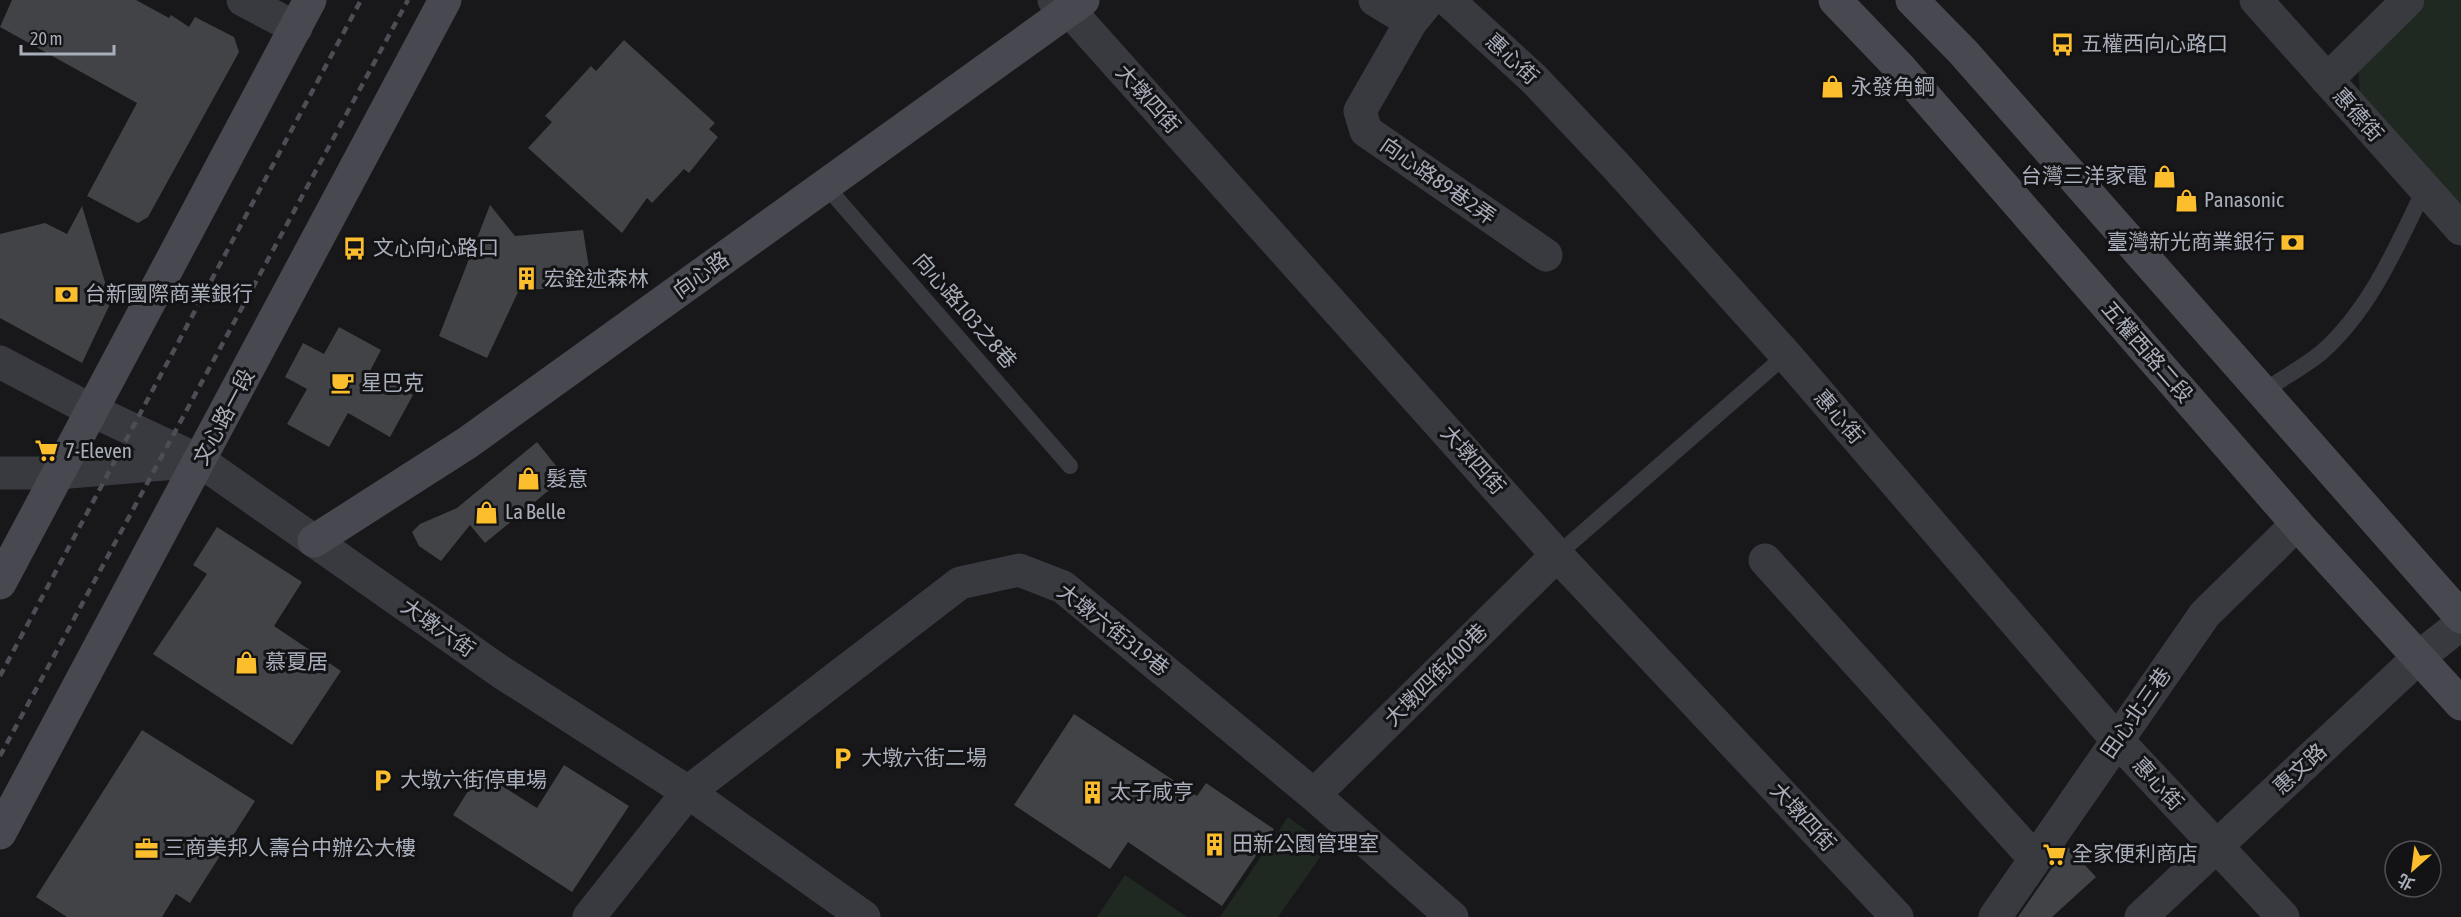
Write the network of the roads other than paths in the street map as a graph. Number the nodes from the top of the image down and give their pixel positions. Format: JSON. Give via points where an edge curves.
{"nodes":[{"id":1,"x":243,"y":0,"type":"edge"},
{"id":2,"x":445,"y":0,"type":"edge"},
{"id":3,"x":1376,"y":0,"type":"edge"},
{"id":4,"x":1448,"y":0,"type":"edge"},
{"id":5,"x":1834,"y":0,"type":"edge"},
{"id":6,"x":1912,"y":0,"type":"edge"},
{"id":7,"x":2256,"y":0,"type":"edge"},
{"id":8,"x":2408,"y":0,"type":"edge"},
{"id":9,"x":1068,"y":3,"type":"edge"},
{"id":10,"x":1420,"y":11,"type":"edge"},
{"id":11,"x":303,"y":14,"type":"edge"},
{"id":12,"x":2327,"y":80,"type":"junction"},
{"id":13,"x":825,"y":185,"type":"junction"},
{"id":14,"x":2425,"y":188,"type":"junction"},
{"id":15,"x":2461,"y":229,"type":"edge"},
{"id":16,"x":1546,"y":255,"type":"dead end"},
{"id":17,"x":1786,"y":355,"type":"junction"},
{"id":18,"x":0,"y":362,"type":"edge"},
{"id":19,"x":2261,"y":393,"type":"junction"},
{"id":20,"x":93,"y":411,"type":"junction"},
{"id":21,"x":200,"y":461,"type":"junction"},
{"id":22,"x":1070,"y":466,"type":"dead end"},
{"id":23,"x":0,"y":473,"type":"edge"},
{"id":24,"x":57,"y":473,"type":"junction"},
{"id":25,"x":2297,"y":524,"type":"junction"},
{"id":26,"x":314,"y":541,"type":"junction"},
{"id":27,"x":1557,"y":555,"type":"junction"},
{"id":28,"x":1765,"y":560,"type":"dead end"},
{"id":29,"x":0,"y":583,"type":"edge"},
{"id":30,"x":2461,"y":617,"type":"edge"},
{"id":31,"x":2461,"y":624,"type":"edge"},
{"id":32,"x":2419,"y":657,"type":"junction"},
{"id":33,"x":2461,"y":704,"type":"edge"},
{"id":34,"x":2117,"y":740,"type":"junction"},
{"id":35,"x":687,"y":792,"type":"junction"},
{"id":36,"x":1314,"y":795,"type":"junction"},
{"id":37,"x":0,"y":833,"type":"edge"},
{"id":38,"x":2216,"y":848,"type":"junction"},
{"id":39,"x":2035,"y":859,"type":"junction"},
{"id":40,"x":589,"y":917,"type":"edge"},
{"id":41,"x":864,"y":917,"type":"edge"},
{"id":42,"x":1452,"y":917,"type":"edge"},
{"id":43,"x":1897,"y":917,"type":"edge"},
{"id":44,"x":1995,"y":917,"type":"edge"},
{"id":45,"x":2141,"y":917,"type":"edge"},
{"id":46,"x":2283,"y":917,"type":"edge"}],
"edges":[{"from":1,"to":11,"type":"street"},
{"from":2,"to":21,"type":"main road","name":"文心路一段"},
{"from":3,"to":10,"type":"street"},
{"from":4,"to":17,"type":"street","name":"惠心街","via":[[1535,80]]},
{"from":5,"to":25,"type":"main road","name":"五權西路二段","via":[[1902,70]]},
{"from":6,"to":19,"type":"main road","via":[[1963,52]]},
{"from":7,"to":12,"type":"street","name":"惠德街"},
{"from":8,"to":12,"type":"street"},
{"from":9,"to":13,"type":"main road","name":"向心路"},
{"from":9,"to":27,"type":"street","name":"大墩四街"},
{"from":10,"to":16,"type":"street","name":"向心路89巷2弄","via":[[1360,111],[1366,131]]},
{"from":11,"to":20,"type":"main road"},
{"from":12,"to":14,"type":"street","name":"惠德街"},
{"from":13,"to":22,"type":"lane","name":"向心路103之8巷"},
{"from":13,"to":26,"type":"main road","name":"向心路","via":[[467,443]]},
{"from":14,"to":15,"type":"street","name":"惠德街"},
{"from":14,"to":19,"type":"lane","via":[[2383,273],[2355,316],[2322,352]]},
{"from":17,"to":27,"type":"lane"},
{"from":17,"to":34,"type":"street","name":"惠心街"},
{"from":18,"to":20,"type":"street","name":"大墩六街"},
{"from":19,"to":30,"type":"main road"},
{"from":20,"to":21,"type":"street","name":"大墩六街"},
{"from":20,"to":24,"type":"main road"},
{"from":21,"to":24,"type":"street"},
{"from":21,"to":26,"type":"street","name":"大墩六街"},
{"from":21,"to":37,"type":"main road","name":"文心路一段"},
{"from":23,"to":24,"type":"street"},
{"from":24,"to":29,"type":"main road"},
{"from":25,"to":32,"type":"main road","name":"五權西路二段"},
{"from":25,"to":34,"type":"street","name":"田心北三巷","via":[[2205,614]]},
{"from":26,"to":35,"type":"street","name":"大墩六街","via":[[501,672]]},
{"from":27,"to":36,"type":"street","name":"大墩四街400巷"},
{"from":27,"to":43,"type":"street","name":"大墩四街"},
{"from":28,"to":39,"type":"street"},
{"from":31,"to":32,"type":"street","name":"惠文路"},
{"from":32,"to":33,"type":"main road","name":"五權西路二段"},
{"from":32,"to":38,"type":"street","name":"惠文路"},
{"from":34,"to":38,"type":"street","name":"惠心街"},
{"from":34,"to":39,"type":"street","name":"田心北三巷"},
{"from":35,"to":36,"type":"street","name":"大墩六街319巷","via":[[960,583],[1019,570],[1063,587]]},
{"from":35,"to":40,"type":"street","name":"大墩六街319巷"},
{"from":35,"to":41,"type":"street","name":"大墩六街"},
{"from":36,"to":42,"type":"street","name":"大墩六街319巷"},
{"from":38,"to":45,"type":"street","name":"惠文路"},
{"from":38,"to":46,"type":"street","name":"惠心街"},
{"from":39,"to":44,"type":"street","name":"田心北三巷"}]}
